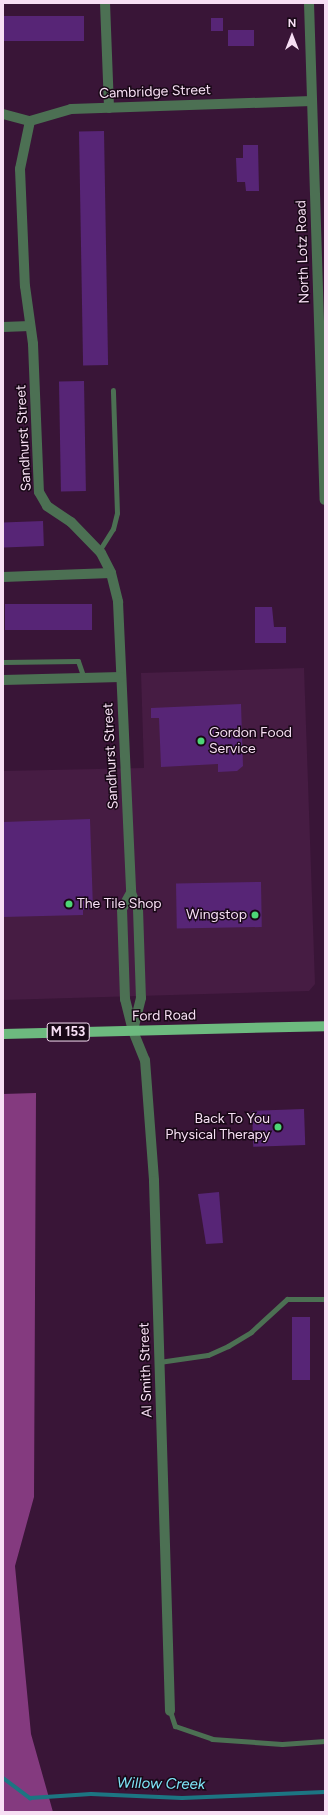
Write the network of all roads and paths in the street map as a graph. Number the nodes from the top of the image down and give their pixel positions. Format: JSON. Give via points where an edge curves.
{"nodes":[{"id":1,"x":105,"y":3,"type":"edge"},
{"id":2,"x":309,"y":3,"type":"edge"},
{"id":3,"x":312,"y":101,"type":"junction"},
{"id":4,"x":108,"y":108,"type":"junction"},
{"id":5,"x":3,"y":114,"type":"edge"},
{"id":6,"x":30,"y":121,"type":"junction"},
{"id":7,"x":30,"y":326,"type":"junction"},
{"id":8,"x":3,"y":327,"type":"edge"},
{"id":9,"x":113,"y":390,"type":"dead end"},
{"id":10,"x":324,"y":419,"type":"edge"},
{"id":11,"x":324,"y":439,"type":"edge"},
{"id":12,"x":325,"y":500,"type":"edge"},
{"id":13,"x":99,"y":551,"type":"junction"},
{"id":14,"x":111,"y":573,"type":"junction"},
{"id":15,"x":3,"y":577,"type":"edge"},
{"id":16,"x":3,"y":662,"type":"edge"},
{"id":17,"x":121,"y":677,"type":"junction"},
{"id":18,"x":84,"y":678,"type":"junction"},
{"id":19,"x":3,"y":680,"type":"edge"},
{"id":20,"x":131,"y":893,"type":"junction"},
{"id":21,"x":325,"y":1026,"type":"edge"},
{"id":22,"x":133,"y":1031,"type":"junction"},
{"id":23,"x":3,"y":1034,"type":"edge"},
{"id":24,"x":325,"y":1299,"type":"edge"},
{"id":25,"x":160,"y":1362,"type":"junction"},
{"id":26,"x":170,"y":1711,"type":"joint"},
{"id":27,"x":325,"y":1741,"type":"edge"}],
"edges":[{"from":1,"to":4,"type":"street"},
{"from":2,"to":3,"type":"street","name":"North Lotz Road"},
{"from":3,"to":4,"type":"street","name":"Cambridge Street"},
{"from":3,"to":10,"type":"street","name":"North Lotz Road"},
{"from":4,"to":6,"type":"street","name":"Cambridge Street","via":[[71,109]]},
{"from":5,"to":6,"type":"street"},
{"from":6,"to":7,"type":"street","name":"Sandhurst Street","via":[[20,169],[25,286]]},
{"from":7,"to":8,"type":"street"},
{"from":7,"to":13,"type":"street","name":"Sandhurst Street","via":[[39,492],[48,506],[71,522]]},
{"from":9,"to":13,"type":"lane","via":[[117,513],[113,529]]},
{"from":10,"to":11,"type":"street","name":"North Lotz Road"},
{"from":11,"to":12,"type":"street","name":"North Lotz Road"},
{"from":13,"to":14,"type":"street","name":"Sandhurst Street"},
{"from":14,"to":15,"type":"street"},
{"from":14,"to":17,"type":"street","name":"Sandhurst Street","via":[[118,602]]},
{"from":16,"to":18,"type":"lane","via":[[78,661]]},
{"from":17,"to":18,"type":"street"},
{"from":17,"to":20,"type":"street","name":"Sandhurst Street"},
{"from":18,"to":19,"type":"street"},
{"from":20,"to":22,"type":"street","name":"Sandhurst Street","via":[[138,909],[141,998]]},
{"from":20,"to":22,"type":"street","name":"Sandhurst Street","via":[[122,910],[125,999]]},
{"from":21,"to":22,"type":"main road","name":"Ford Road","number":"M 153"},
{"from":22,"to":23,"type":"main road","name":"Ford Road","number":"M 153"},
{"from":22,"to":25,"type":"street","name":"Al Smith Street","via":[[145,1060],[154,1181]]},
{"from":24,"to":25,"type":"lane","via":[[287,1299],[251,1332],[228,1346],[208,1355]]},
{"from":25,"to":26,"type":"street","name":"Al Smith Street"},
{"from":26,"to":27,"type":"lane","via":[[175,1726],[212,1739],[282,1744]]}]}
